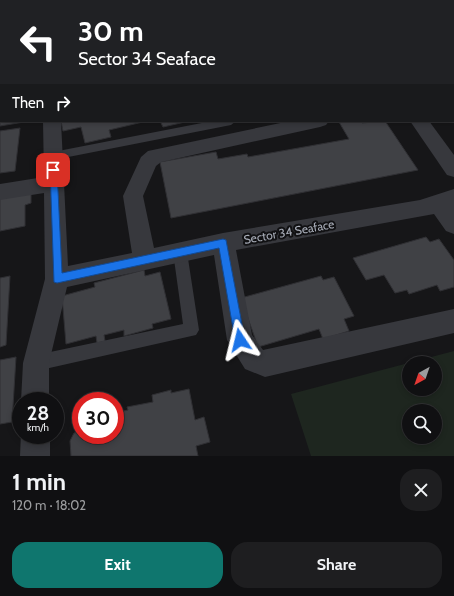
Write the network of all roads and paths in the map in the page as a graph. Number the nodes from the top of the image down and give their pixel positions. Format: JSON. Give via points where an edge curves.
{"nodes":[{"id":1,"x":52,"y":122,"type":"edge"},
{"id":2,"x":226,"y":122,"type":"edge"},
{"id":3,"x":315,"y":122,"type":"edge"},
{"id":4,"x":419,"y":122,"type":"edge"},
{"id":5,"x":53,"y":156,"type":"junction"},
{"id":6,"x":454,"y":170,"type":"edge"},
{"id":7,"x":54,"y":183,"type":"junction"},
{"id":8,"x":0,"y":192,"type":"edge"},
{"id":9,"x":446,"y":200,"type":"edge"},
{"id":10,"x":454,"y":225,"type":"edge"},
{"id":11,"x":223,"y":243,"type":"junction"},
{"id":12,"x":180,"y":252,"type":"junction"},
{"id":13,"x":145,"y":260,"type":"junction"},
{"id":14,"x":57,"y":279,"type":"junction"},
{"id":15,"x":454,"y":321,"type":"edge"},
{"id":16,"x":36,"y":363,"type":"junction"},
{"id":17,"x":35,"y":392,"type":"edge"},
{"id":18,"x":35,"y":444,"type":"edge"},
{"id":19,"x":34,"y":456,"type":"edge"}],
"edges":[{"from":1,"to":5,"type":"street"},
{"from":2,"to":5,"type":"lane"},
{"from":3,"to":13,"type":"street","via":[[155,156],[148,162],[133,196]]},
{"from":4,"to":6,"type":"street"},
{"from":5,"to":7,"type":"street"},
{"from":7,"to":8,"type":"street"},
{"from":7,"to":14,"type":"street"},
{"from":9,"to":10,"type":"street"},
{"from":9,"to":11,"type":"street","name":"Sector 34 Seaface","via":[[420,209]]},
{"from":11,"to":12,"type":"street","name":"Sector 34 Seaface"},
{"from":11,"to":15,"type":"street","via":[[240,340],[254,360],[265,364]]},
{"from":12,"to":13,"type":"street","name":"Sector 34 Seaface"},
{"from":12,"to":16,"type":"lane","via":[[191,330]]},
{"from":13,"to":14,"type":"street","name":"Sector 34 Seaface"},
{"from":14,"to":16,"type":"street"},
{"from":16,"to":17,"type":"street"},
{"from":18,"to":19,"type":"street"}]}
